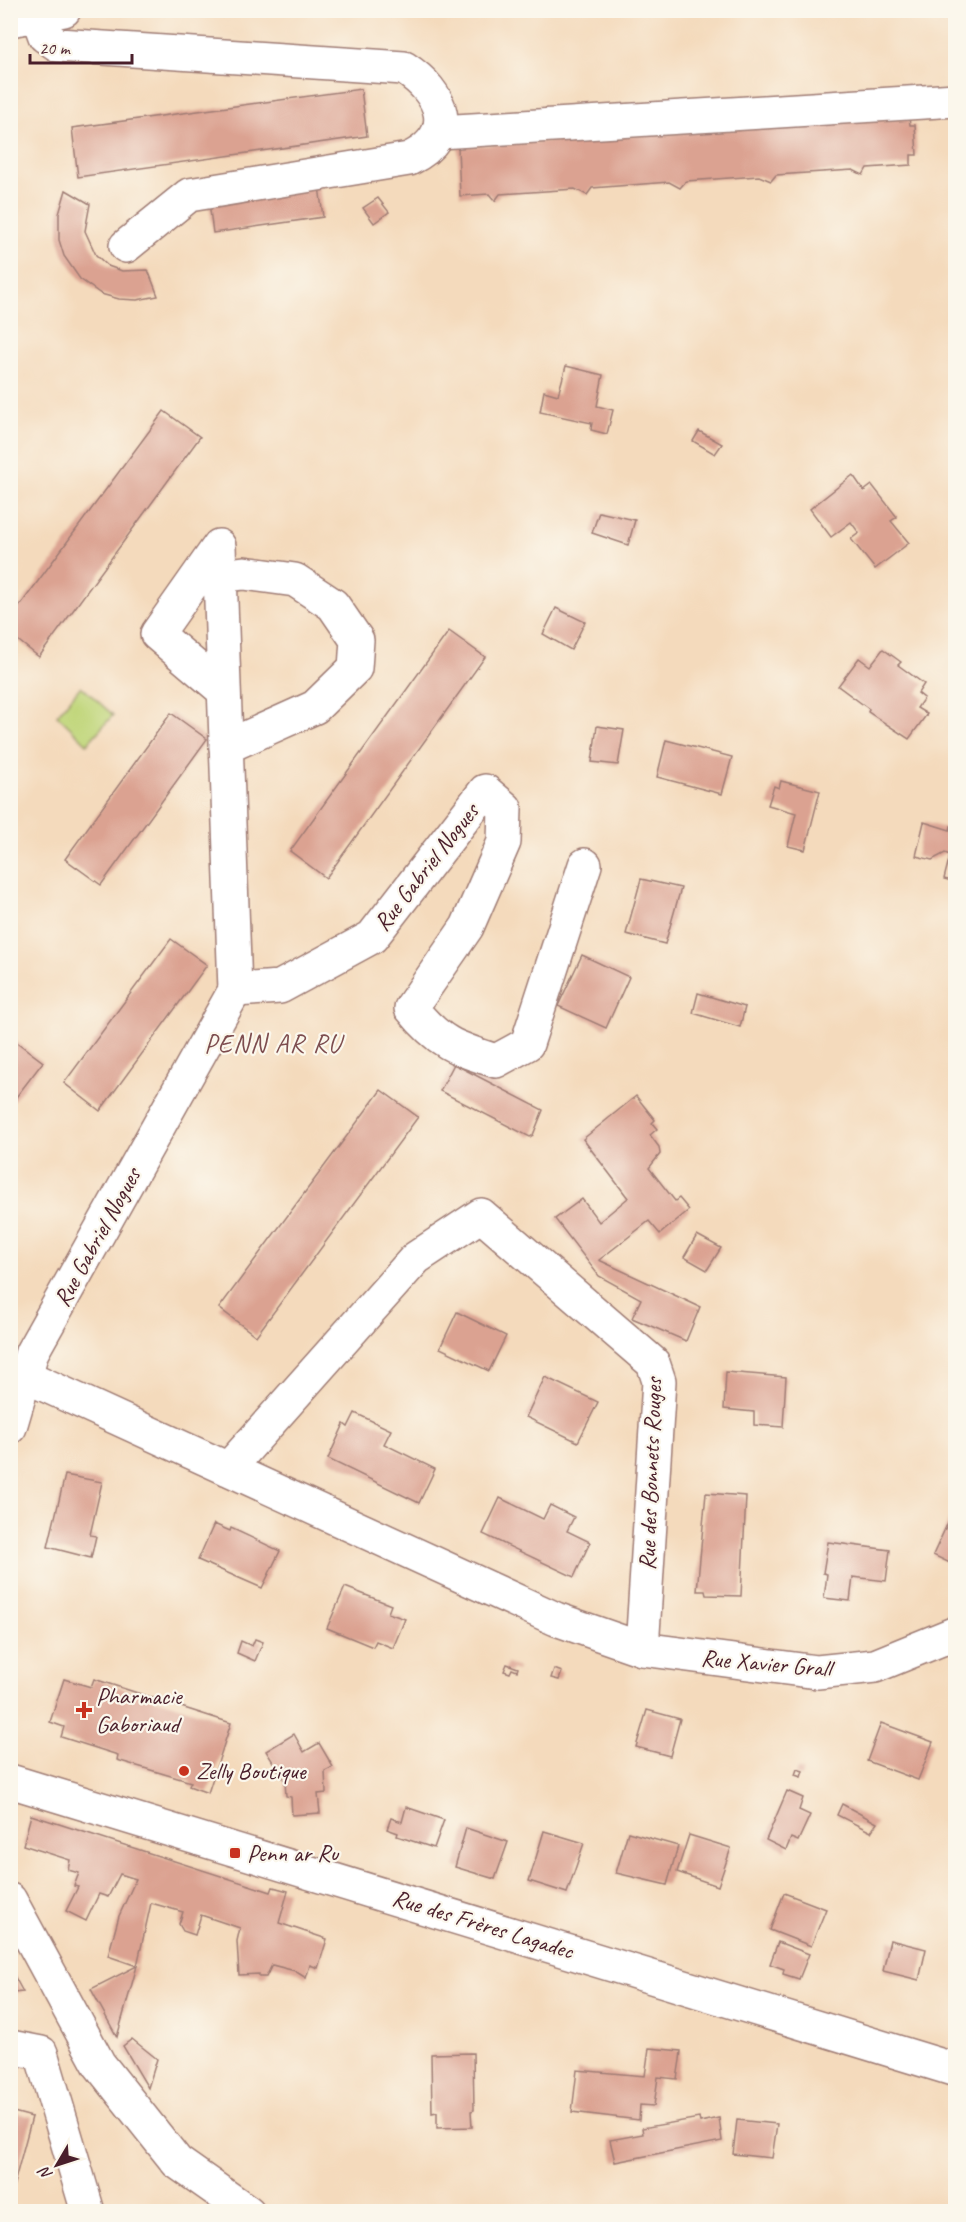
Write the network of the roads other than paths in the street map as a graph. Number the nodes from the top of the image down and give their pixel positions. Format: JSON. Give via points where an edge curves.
{"nodes":[{"id":1,"x":37,"y":15,"type":"edge"},
{"id":2,"x":956,"y":100,"type":"edge"},
{"id":3,"x":439,"y":132,"type":"junction"},
{"id":4,"x":126,"y":246,"type":"dead end"},
{"id":5,"x":220,"y":576,"type":"junction"},
{"id":6,"x":224,"y":691,"type":"junction"},
{"id":7,"x":226,"y":747,"type":"junction"},
{"id":8,"x":585,"y":865,"type":"dead end"},
{"id":9,"x":235,"y":990,"type":"junction"},
{"id":10,"x":23,"y":1375,"type":"junction"},
{"id":11,"x":10,"y":1427,"type":"edge"},
{"id":12,"x":228,"y":1469,"type":"junction"},
{"id":13,"x":956,"y":1633,"type":"edge"},
{"id":14,"x":642,"y":1649,"type":"junction"},
{"id":15,"x":10,"y":1780,"type":"edge"},
{"id":16,"x":10,"y":1900,"type":"edge"},
{"id":17,"x":80,"y":2029,"type":"junction"},
{"id":18,"x":26,"y":2050,"type":"edge"},
{"id":19,"x":956,"y":2070,"type":"edge"},
{"id":20,"x":88,"y":2211,"type":"edge"},
{"id":21,"x":248,"y":2211,"type":"edge"}],
"edges":[{"from":1,"to":3,"type":"street","via":[[45,36],[58,45],[404,68],[426,83],[434,96],[440,110]]},
{"from":2,"to":3,"type":"street"},
{"from":3,"to":4,"type":"street","via":[[427,149],[399,162],[189,195]]},
{"from":5,"to":6,"type":"street"},
{"from":5,"to":6,"type":"street","via":[[219,546],[157,634]]},
{"from":5,"to":7,"type":"street","via":[[244,573],[295,580],[333,605],[357,640],[355,668],[315,707]]},
{"from":6,"to":7,"type":"street"},
{"from":7,"to":9,"type":"street"},
{"from":8,"to":9,"type":"street","name":"Rue Gabriel Nogues","via":[[527,1044],[496,1061],[461,1050],[430,1032],[411,1008],[467,927],[504,842],[505,808],[485,791],[372,937],[280,987]]},
{"from":9,"to":10,"type":"street","name":"Rue Gabriel Nogues","via":[[32,1352]]},
{"from":10,"to":11,"type":"street","name":"Rue Gabriel Nogues"},
{"from":10,"to":12,"type":"street"},
{"from":12,"to":14,"type":"street","via":[[556,1619]]},
{"from":12,"to":14,"type":"street","name":"Rue des Bonnets Rouges","via":[[416,1258],[481,1215],[653,1363],[659,1381]]},
{"from":13,"to":14,"type":"street","name":"Rue Xavier Grall","via":[[875,1666],[817,1672]]},
{"from":15,"to":19,"type":"street","name":"Rue des Frères Lagadec"},
{"from":16,"to":17,"type":"street"},
{"from":17,"to":18,"type":"street"},
{"from":17,"to":21,"type":"street","via":[[99,2064],[177,2162]]},
{"from":18,"to":20,"type":"street"}]}
